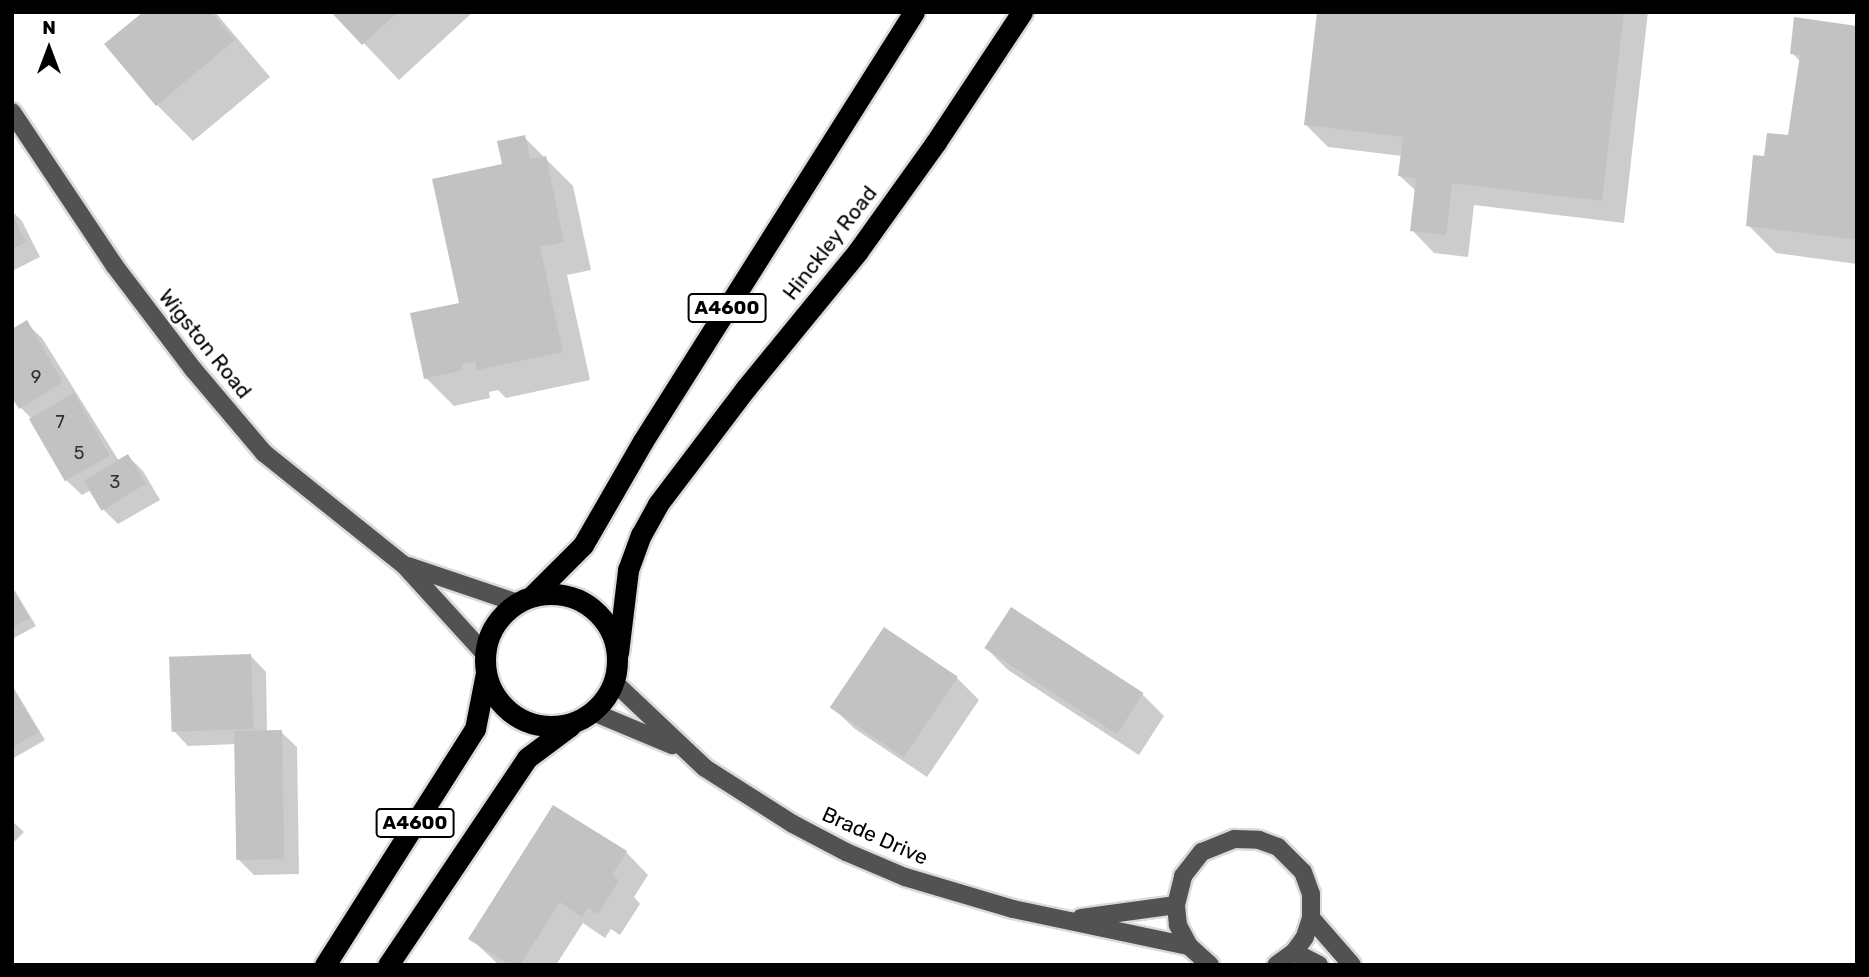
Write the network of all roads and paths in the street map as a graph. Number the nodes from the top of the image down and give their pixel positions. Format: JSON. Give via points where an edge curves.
{"nodes":[{"id":1,"x":914,"y":12,"type":"edge"},
{"id":2,"x":1021,"y":12,"type":"edge"},
{"id":3,"x":12,"y":112,"type":"edge"},
{"id":4,"x":404,"y":565,"type":"junction"},
{"id":5,"x":524,"y":599,"type":"junction"},
{"id":6,"x":618,"y":653,"type":"junction"},
{"id":7,"x":485,"y":663,"type":"junction"},
{"id":8,"x":614,"y":682,"type":"junction"},
{"id":9,"x":593,"y":712,"type":"junction"},
{"id":10,"x":574,"y":722,"type":"junction"},
{"id":11,"x":681,"y":749,"type":"junction"},
{"id":12,"x":1176,"y":905,"type":"junction"},
{"id":13,"x":1311,"y":918,"type":"junction"},
{"id":14,"x":1070,"y":919,"type":"junction"},
{"id":15,"x":1189,"y":946,"type":"junction"},
{"id":16,"x":1294,"y":953,"type":"junction"},
{"id":17,"x":325,"y":965,"type":"edge"},
{"id":18,"x":388,"y":965,"type":"edge"},
{"id":19,"x":1210,"y":965,"type":"edge"},
{"id":20,"x":1276,"y":965,"type":"edge"},
{"id":21,"x":1319,"y":965,"type":"edge"},
{"id":22,"x":1352,"y":965,"type":"edge"}],
"edges":[{"from":1,"to":5,"type":"highway","number":"A4600","via":[[642,442],[583,545]]},
{"from":2,"to":6,"type":"highway","name":"Hinckley Road","number":"A4600","via":[[858,251],[658,504],[640,535],[628,570]]},
{"from":3,"to":4,"type":"street","name":"Wigston Road","via":[[114,265],[264,453]]},
{"from":4,"to":5,"type":"street","name":"Wigston Road"},
{"from":4,"to":7,"type":"street","name":"Wigston Road"},
{"from":5,"to":6,"type":"highway","via":[[555,593],[581,600],[608,624]]},
{"from":5,"to":7,"type":"highway","number":"A4600","via":[[494,625]]},
{"from":6,"to":8,"type":"highway","number":"A4600"},
{"from":7,"to":10,"type":"highway","number":"A4600","via":[[499,702],[523,720],[551,727]]},
{"from":7,"to":17,"type":"highway","number":"A4600","via":[[475,729]]},
{"from":8,"to":9,"type":"highway","number":"A4600"},
{"from":8,"to":11,"type":"street","name":"Brade Drive"},
{"from":9,"to":10,"type":"highway","number":"A4600"},
{"from":9,"to":11,"type":"street","name":"Brade Drive"},
{"from":10,"to":18,"type":"highway","number":"A4600","via":[[527,758]]},
{"from":11,"to":14,"type":"street","name":"Brade Drive","via":[[747,796],[846,852],[951,892]]},
{"from":12,"to":13,"type":"street","via":[[1183,876],[1202,852],[1223,842],[1259,840],[1278,847],[1303,872],[1311,894]]},
{"from":12,"to":14,"type":"street","name":"Brade Drive"},
{"from":12,"to":15,"type":"street","via":[[1178,925]]},
{"from":13,"to":16,"type":"street"},
{"from":13,"to":22,"type":"street"},
{"from":14,"to":15,"type":"street","name":"Brade Drive"},
{"from":15,"to":19,"type":"street"},
{"from":16,"to":20,"type":"street"},
{"from":16,"to":21,"type":"street"}]}
